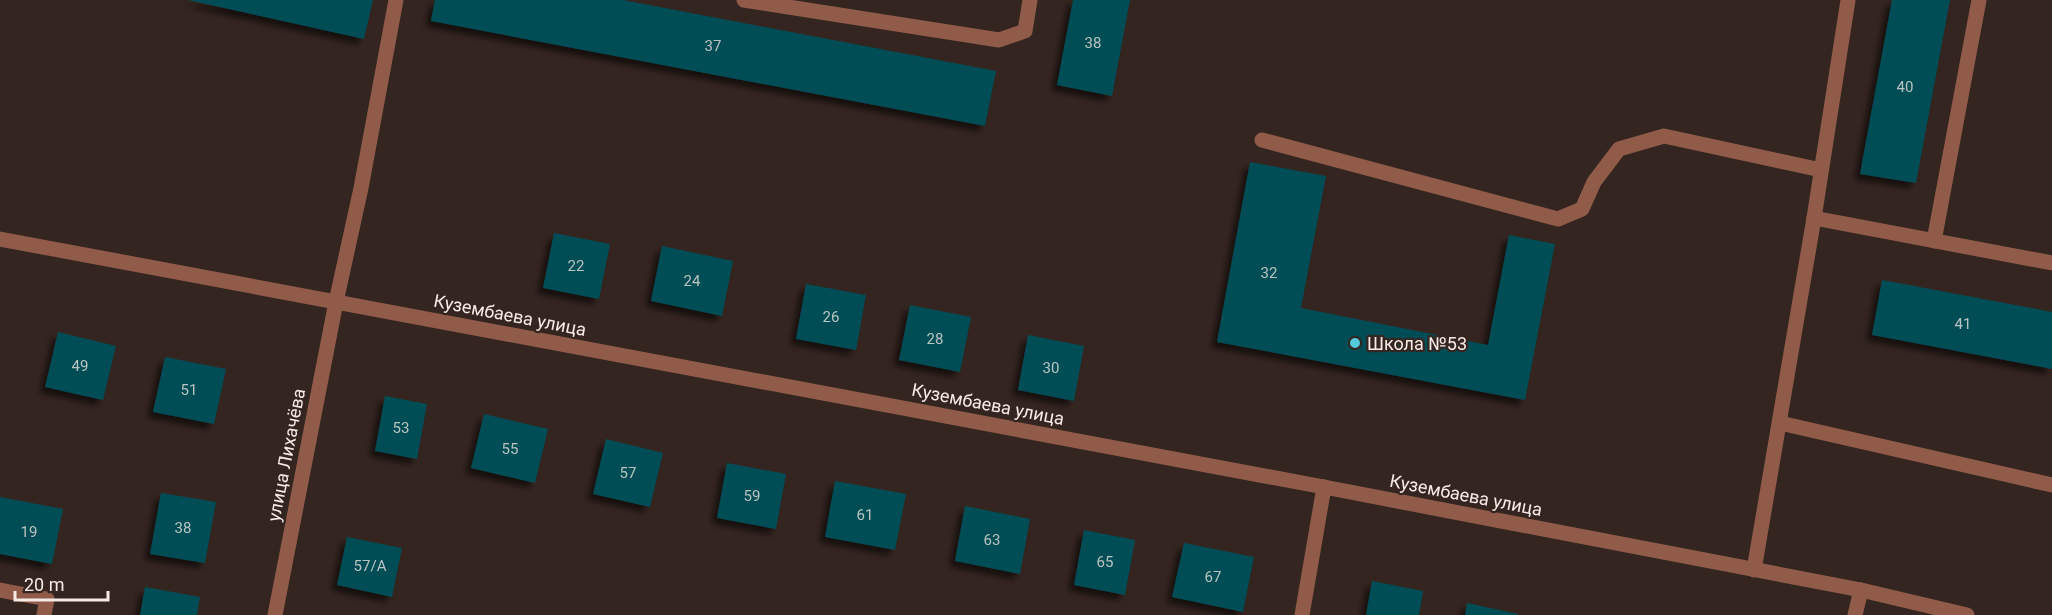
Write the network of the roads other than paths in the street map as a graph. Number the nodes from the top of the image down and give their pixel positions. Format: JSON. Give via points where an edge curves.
{"nodes":[{"id":1,"x":396,"y":0,"type":"edge"},
{"id":2,"x":744,"y":0,"type":"edge"},
{"id":3,"x":1030,"y":0,"type":"edge"},
{"id":4,"x":1848,"y":0,"type":"edge"},
{"id":5,"x":1979,"y":0,"type":"edge"},
{"id":6,"x":1262,"y":140,"type":"dead end"},
{"id":7,"x":1821,"y":170,"type":"junction"},
{"id":8,"x":1814,"y":218,"type":"junction"},
{"id":9,"x":0,"y":239,"type":"edge"},
{"id":10,"x":1934,"y":241,"type":"junction"},
{"id":11,"x":2052,"y":264,"type":"edge"},
{"id":12,"x":336,"y":302,"type":"junction"},
{"id":13,"x":1779,"y":423,"type":"junction"},
{"id":14,"x":2052,"y":485,"type":"edge"},
{"id":15,"x":1324,"y":487,"type":"junction"},
{"id":16,"x":1754,"y":570,"type":"junction"},
{"id":17,"x":0,"y":590,"type":"edge"},
{"id":18,"x":1861,"y":590,"type":"junction"},
{"id":19,"x":44,"y":615,"type":"edge"},
{"id":20,"x":275,"y":615,"type":"edge"},
{"id":21,"x":1302,"y":615,"type":"edge"},
{"id":22,"x":1855,"y":615,"type":"edge"},
{"id":23,"x":1968,"y":615,"type":"edge"}],
"edges":[{"from":1,"to":12,"type":"street","name":"улица Лихачёва"},
{"from":2,"to":3,"type":"street","via":[[999,40],[1025,31]]},
{"from":4,"to":7,"type":"street"},
{"from":5,"to":10,"type":"street"},
{"from":6,"to":7,"type":"street","via":[[1558,219],[1582,209],[1594,182],[1619,149],[1664,136]]},
{"from":7,"to":8,"type":"street"},
{"from":8,"to":10,"type":"street"},
{"from":8,"to":13,"type":"street"},
{"from":9,"to":12,"type":"street","name":"Кузембаева улица"},
{"from":10,"to":11,"type":"street"},
{"from":12,"to":15,"type":"street","name":"Кузембаева улица"},
{"from":12,"to":20,"type":"street","name":"улица Лихачёва"},
{"from":13,"to":14,"type":"street"},
{"from":13,"to":16,"type":"street"},
{"from":15,"to":16,"type":"street","name":"Кузембаева улица"},
{"from":15,"to":21,"type":"street"},
{"from":16,"to":18,"type":"street","name":"Кузембаева улица"},
{"from":17,"to":19,"type":"street","via":[[47,599]]},
{"from":18,"to":22,"type":"street"},
{"from":18,"to":23,"type":"street","name":"Кузембаева улица"}]}
